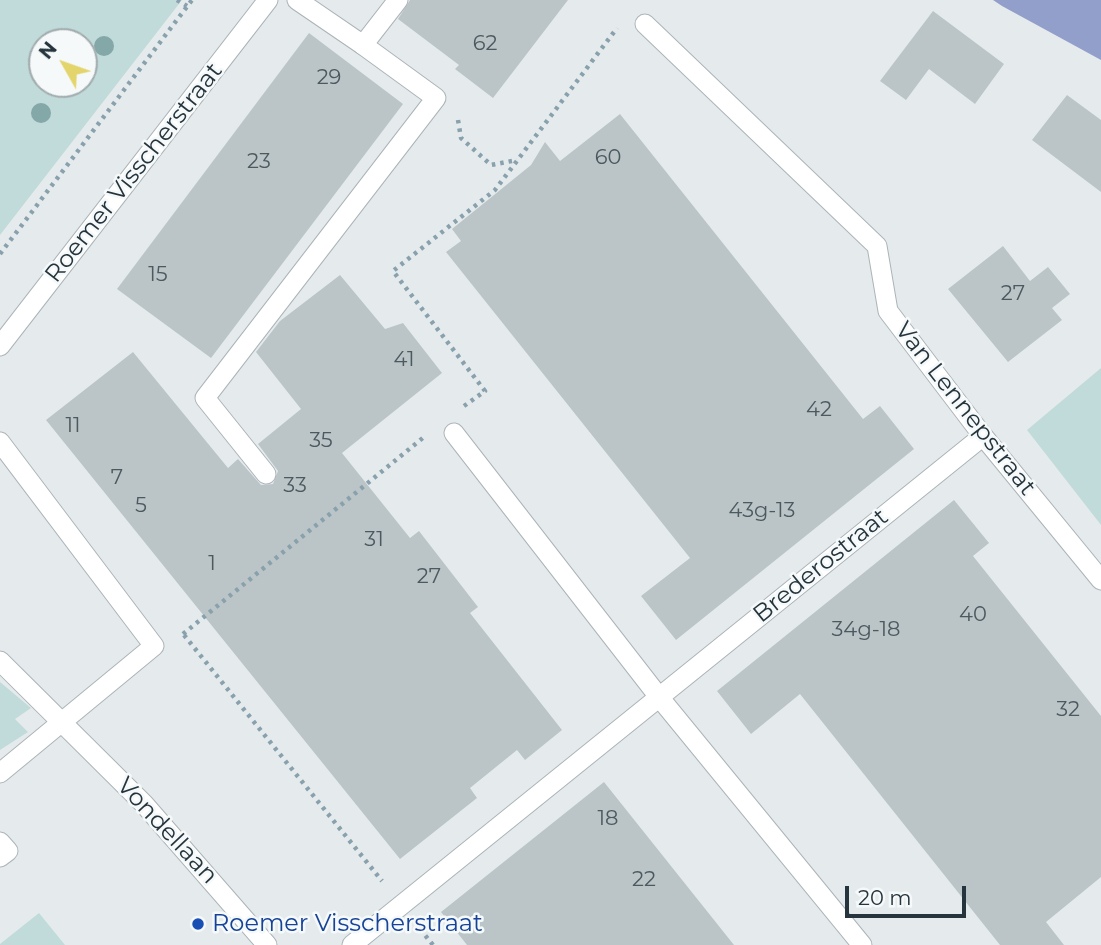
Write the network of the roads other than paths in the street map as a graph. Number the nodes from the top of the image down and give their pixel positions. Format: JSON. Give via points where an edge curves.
{"nodes":[{"id":1,"x":268,"y":0,"type":"edge"},
{"id":2,"x":297,"y":0,"type":"edge"},
{"id":3,"x":398,"y":0,"type":"edge"},
{"id":4,"x":645,"y":24,"type":"dead end"},
{"id":5,"x":363,"y":45,"type":"junction"},
{"id":6,"x":0,"y":346,"type":"edge"},
{"id":7,"x":449,"y":427,"type":"road end"},
{"id":8,"x":983,"y":436,"type":"junction"},
{"id":9,"x":0,"y":442,"type":"edge"},
{"id":10,"x":266,"y":474,"type":"dead end"},
{"id":11,"x":1101,"y":580,"type":"edge"},
{"id":12,"x":0,"y":661,"type":"edge"},
{"id":13,"x":659,"y":696,"type":"junction"},
{"id":14,"x":63,"y":721,"type":"junction"},
{"id":15,"x":0,"y":773,"type":"edge"},
{"id":16,"x":0,"y":842,"type":"edge"},
{"id":17,"x":0,"y":857,"type":"edge"},
{"id":18,"x":267,"y":945,"type":"edge"},
{"id":19,"x":352,"y":945,"type":"edge"},
{"id":20,"x":862,"y":945,"type":"edge"}],
"edges":[{"from":1,"to":6,"type":"street","name":"Roemer Visscherstraat"},
{"from":2,"to":5,"type":"street"},
{"from":3,"to":5,"type":"street"},
{"from":4,"to":8,"type":"street","name":"Van Lennepstraat","via":[[877,246],[888,311]]},
{"from":5,"to":10,"type":"street","via":[[436,98],[205,398]]},
{"from":7,"to":13,"type":"street"},
{"from":8,"to":11,"type":"street","name":"Van Lennepstraat"},
{"from":8,"to":13,"type":"street","name":"Brederostraat"},
{"from":9,"to":14,"type":"street","via":[[154,646]]},
{"from":12,"to":14,"type":"street","name":"Vondellaan"},
{"from":13,"to":19,"type":"street","name":"Brederostraat"},
{"from":13,"to":20,"type":"street"},
{"from":14,"to":15,"type":"street"},
{"from":14,"to":18,"type":"street","name":"Vondellaan","via":[[144,804]]},
{"from":16,"to":17,"type":"street","via":[[8,851]]}]}
